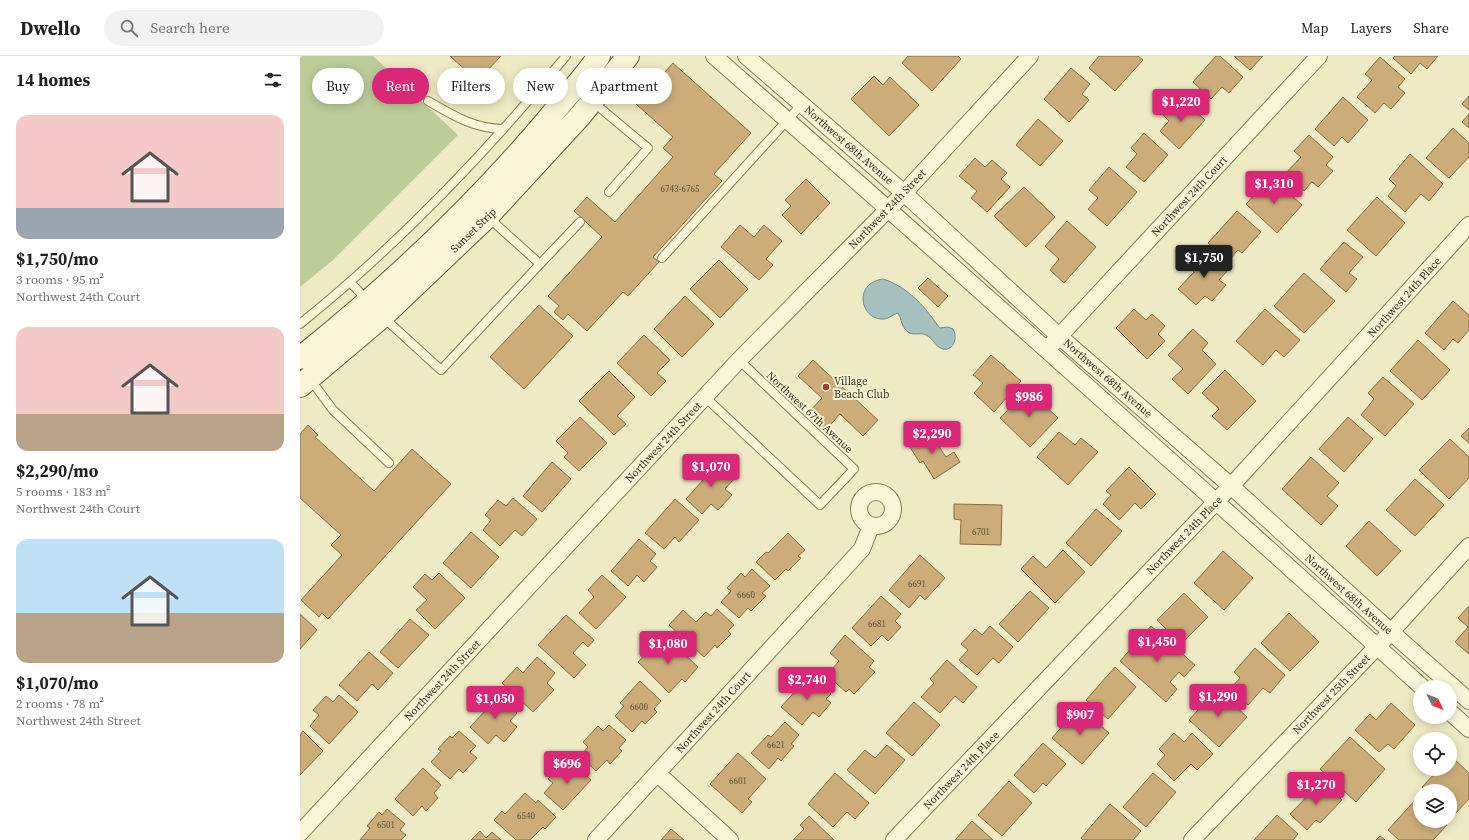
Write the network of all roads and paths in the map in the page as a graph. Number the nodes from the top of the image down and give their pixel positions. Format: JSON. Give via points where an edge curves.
{"nodes":[{"id":1,"x":566,"y":56,"type":"edge"},
{"id":2,"x":599,"y":56,"type":"edge"},
{"id":3,"x":628,"y":56,"type":"edge"},
{"id":4,"x":714,"y":56,"type":"edge"},
{"id":5,"x":746,"y":56,"type":"edge"},
{"id":6,"x":1030,"y":56,"type":"edge"},
{"id":7,"x":1319,"y":56,"type":"edge"},
{"id":8,"x":619,"y":68,"type":"edge"},
{"id":9,"x":429,"y":102,"type":"edge"},
{"id":10,"x":590,"y":104,"type":"edge"},
{"id":11,"x":597,"y":104,"type":"edge"},
{"id":12,"x":802,"y":104,"type":"junction"},
{"id":13,"x":787,"y":120,"type":"junction"},
{"id":14,"x":503,"y":129,"type":"junction"},
{"id":15,"x":609,"y":192,"type":"dead end"},
{"id":16,"x":904,"y":192,"type":"junction"},
{"id":17,"x":888,"y":209,"type":"junction"},
{"id":18,"x":480,"y":210,"type":"junction"},
{"id":19,"x":580,"y":222,"type":"dead end"},
{"id":20,"x":1469,"y":226,"type":"edge"},
{"id":21,"x":662,"y":258,"type":"dead end"},
{"id":22,"x":540,"y":264,"type":"junction"},
{"id":23,"x":350,"y":282,"type":"junction"},
{"id":24,"x":376,"y":309,"type":"junction"},
{"id":25,"x":300,"y":324,"type":"edge"},
{"id":26,"x":1059,"y":336,"type":"junction"},
{"id":27,"x":1047,"y":350,"type":"junction"},
{"id":28,"x":300,"y":358,"type":"edge"},
{"id":29,"x":739,"y":360,"type":"junction"},
{"id":30,"x":305,"y":382,"type":"edge"},
{"id":31,"x":705,"y":397,"type":"junction"},
{"id":32,"x":389,"y":463,"type":"dead end"},
{"id":33,"x":1231,"y":486,"type":"junction"},
{"id":34,"x":1216,"y":501,"type":"junction"},
{"id":35,"x":871,"y":526,"type":"dead end"},
{"id":36,"x":1469,"y":546,"type":"edge"},
{"id":37,"x":1391,"y":632,"type":"junction"},
{"id":38,"x":1377,"y":646,"type":"junction"},
{"id":39,"x":1414,"y":680,"type":"edge"},
{"id":40,"x":1469,"y":701,"type":"edge"},
{"id":41,"x":1457,"y":718,"type":"edge"},
{"id":42,"x":1469,"y":729,"type":"edge"},
{"id":43,"x":657,"y":774,"type":"junction"},
{"id":44,"x":300,"y":833,"type":"edge"},
{"id":45,"x":596,"y":840,"type":"edge"},
{"id":46,"x":730,"y":840,"type":"edge"},
{"id":47,"x":894,"y":840,"type":"edge"},
{"id":48,"x":1192,"y":840,"type":"edge"}],
"edges":[{"from":1,"to":14,"type":"lane"},
{"from":2,"to":18,"type":"street","name":"Sunset Strip","via":[[523,149]]},
{"from":3,"to":8,"type":"street","name":"Sunset Strip"},
{"from":4,"to":13,"type":"street","name":"Northwest 68th Avenue"},
{"from":5,"to":12,"type":"street","name":"Northwest 68th Avenue"},
{"from":6,"to":16,"type":"street","name":"Northwest 24th Street"},
{"from":7,"to":26,"type":"street","name":"Northwest 24th Court"},
{"from":9,"to":14,"type":"lane","via":[[463,120],[488,128]]},
{"from":10,"to":18,"type":"street","name":"Sunset Strip","via":[[548,153]]},
{"from":11,"to":15,"type":"lane","via":[[648,148]]},
{"from":12,"to":13,"type":"lane"},
{"from":12,"to":16,"type":"street","name":"Northwest 68th Avenue"},
{"from":13,"to":17,"type":"street","name":"Northwest 68th Avenue"},
{"from":13,"to":21,"type":"lane"},
{"from":14,"to":23,"type":"lane","via":[[461,176]]},
{"from":16,"to":17,"type":"street","name":"Northwest 24th Street"},
{"from":16,"to":26,"type":"street","name":"Northwest 68th Avenue"},
{"from":17,"to":27,"type":"street","name":"Northwest 68th Avenue"},
{"from":17,"to":29,"type":"street","name":"Northwest 24th Street"},
{"from":18,"to":22,"type":"lane"},
{"from":18,"to":24,"type":"street","name":"Sunset Strip","via":[[416,259]]},
{"from":19,"to":22,"type":"lane"},
{"from":20,"to":33,"type":"street","name":"Northwest 24th Place"},
{"from":22,"to":24,"type":"lane","via":[[441,370]]},
{"from":23,"to":24,"type":"lane"},
{"from":23,"to":25,"type":"lane"},
{"from":24,"to":28,"type":"street","name":"Sunset Strip"},
{"from":24,"to":30,"type":"street","name":"Sunset Strip"},
{"from":26,"to":27,"type":"street","name":"Northwest 24th Court"},
{"from":26,"to":33,"type":"street","name":"Northwest 68th Avenue"},
{"from":27,"to":34,"type":"street","name":"Northwest 68th Avenue"},
{"from":29,"to":31,"type":"street","name":"Northwest 24th Street"},
{"from":29,"to":31,"type":"lane","name":"Northwest 67th Avenue","via":[[854,469],[820,505]]},
{"from":30,"to":32,"type":"lane"},
{"from":31,"to":44,"type":"street","name":"Northwest 24th Street"},
{"from":33,"to":34,"type":"street","name":"Northwest 24th Place"},
{"from":33,"to":37,"type":"street","name":"Northwest 68th Avenue"},
{"from":34,"to":38,"type":"street","name":"Northwest 68th Avenue"},
{"from":34,"to":47,"type":"street","name":"Northwest 24th Place"},
{"from":35,"to":43,"type":"street","name":"Northwest 24th Court","via":[[862,549]]},
{"from":36,"to":37,"type":"street","name":"Northwest 25th Street"},
{"from":37,"to":38,"type":"street","name":"Northwest 25th Street"},
{"from":37,"to":40,"type":"street","name":"Northwest 68th Avenue"},
{"from":38,"to":39,"type":"street","name":"Northwest 68th Avenue"},
{"from":38,"to":48,"type":"street","name":"Northwest 25th Street"},
{"from":41,"to":42,"type":"street"},
{"from":43,"to":45,"type":"street","name":"Northwest 24th Court"},
{"from":43,"to":46,"type":"street"}]}
